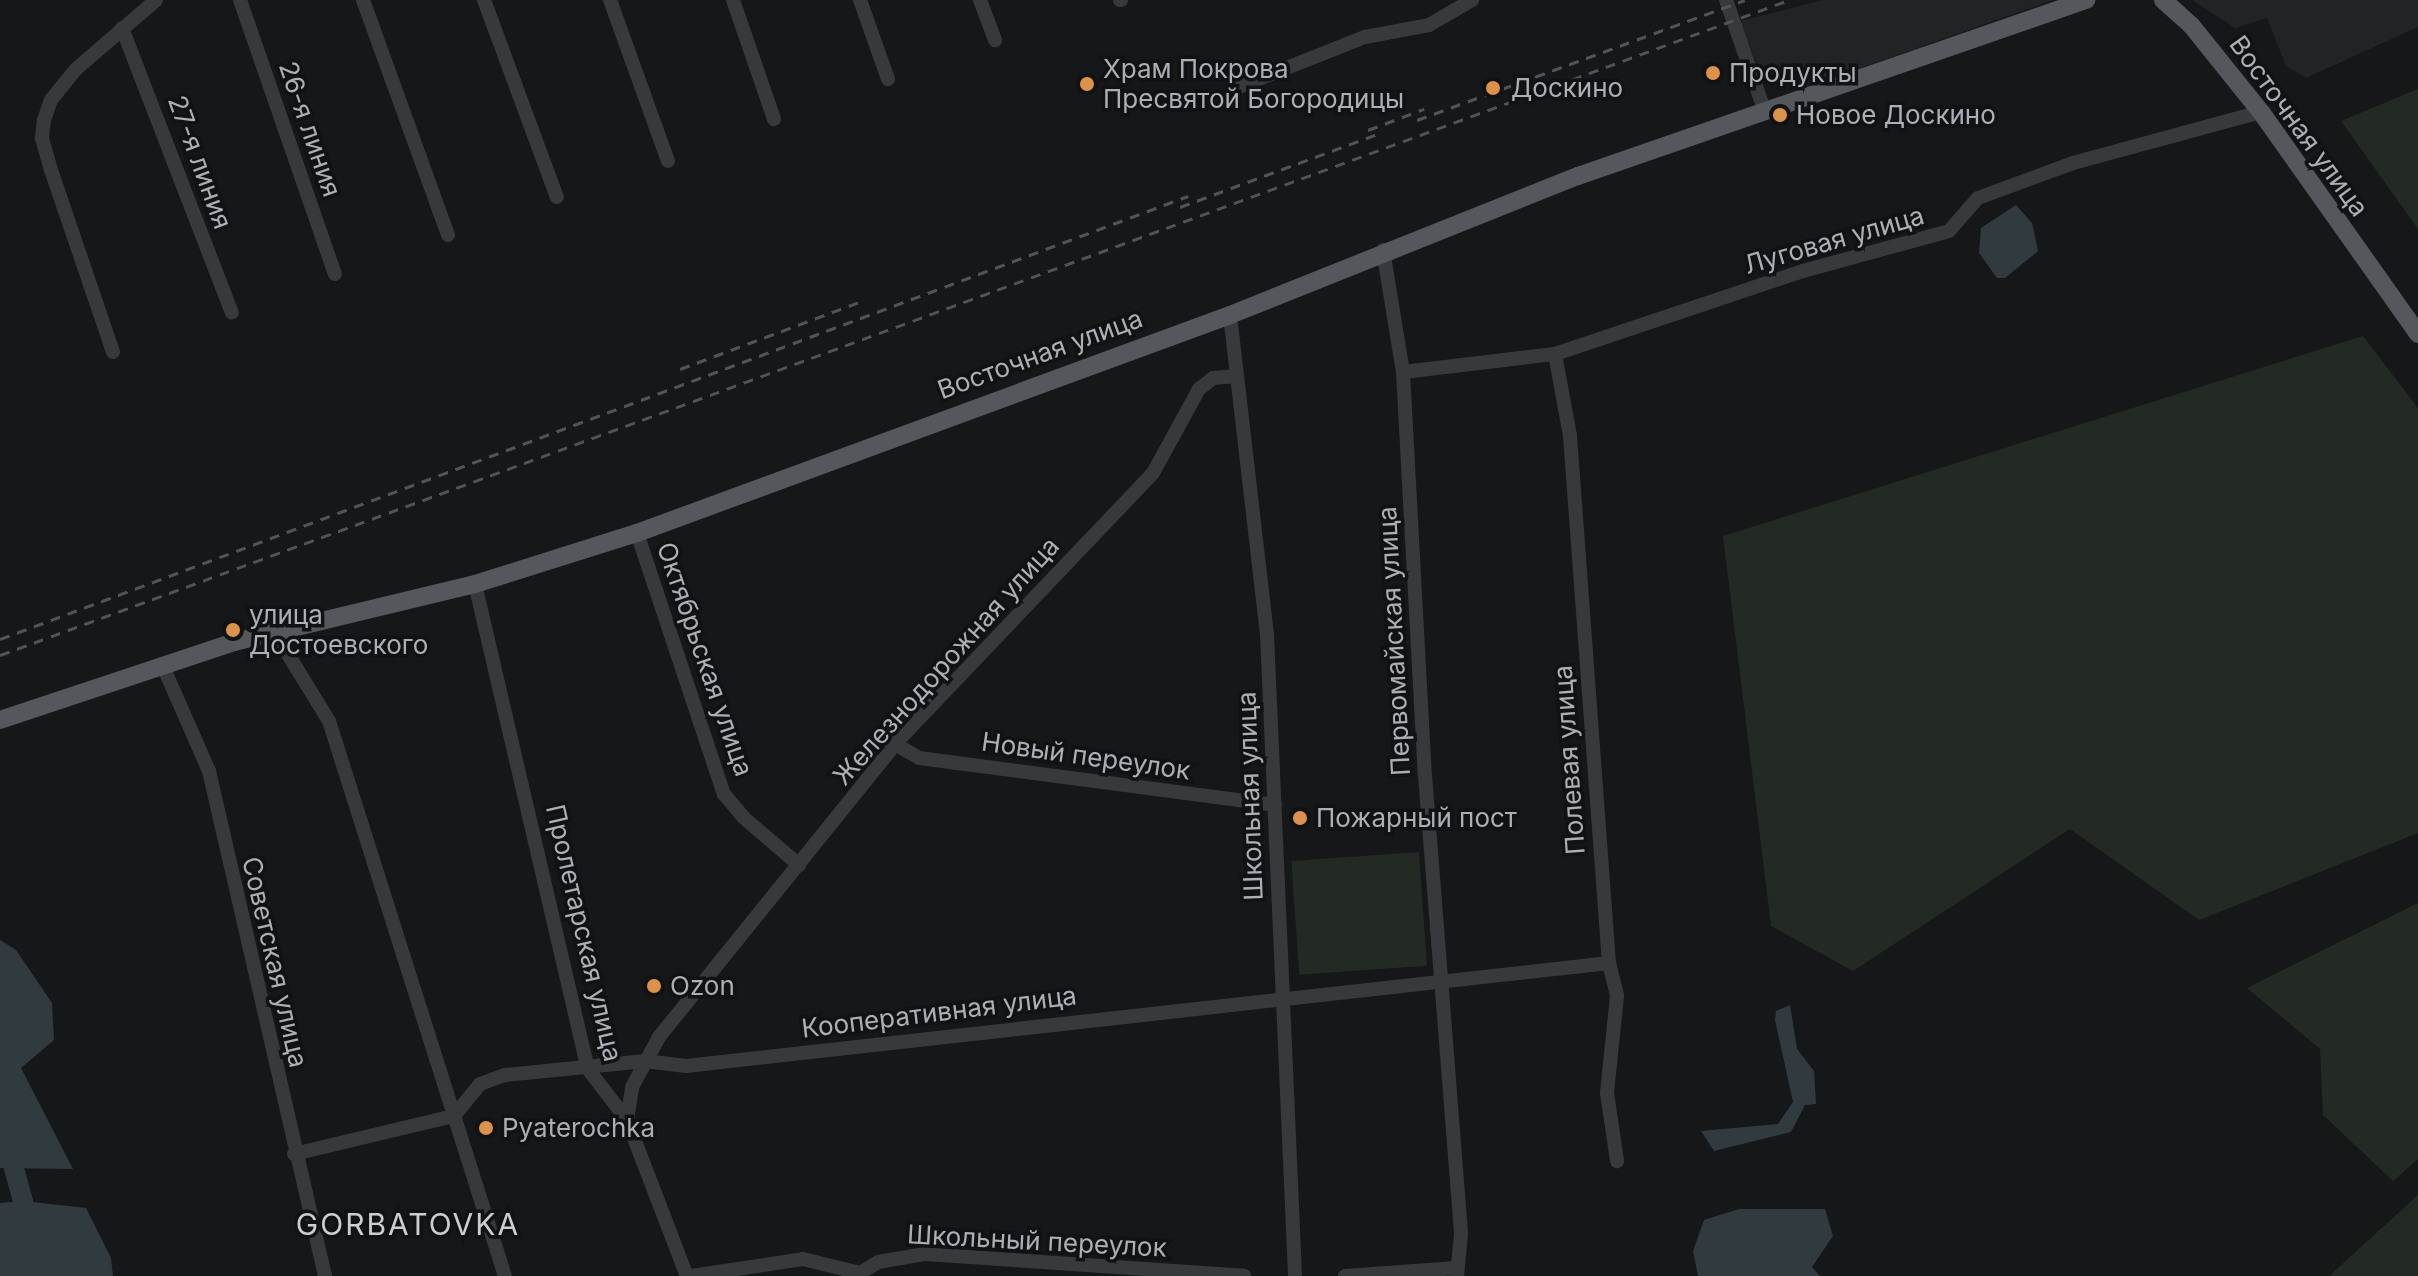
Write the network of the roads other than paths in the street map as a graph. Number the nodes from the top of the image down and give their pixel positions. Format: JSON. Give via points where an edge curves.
{"nodes":[{"id":1,"x":156,"y":0,"type":"edge"},
{"id":2,"x":240,"y":0,"type":"edge"},
{"id":3,"x":363,"y":0,"type":"edge"},
{"id":4,"x":484,"y":0,"type":"edge"},
{"id":5,"x":610,"y":0,"type":"edge"},
{"id":6,"x":733,"y":0,"type":"edge"},
{"id":7,"x":860,"y":0,"type":"edge"},
{"id":8,"x":980,"y":0,"type":"edge"},
{"id":9,"x":1472,"y":0,"type":"edge"},
{"id":10,"x":1726,"y":0,"type":"edge"},
{"id":11,"x":2086,"y":0,"type":"edge"},
{"id":12,"x":2163,"y":0,"type":"edge"},
{"id":13,"x":122,"y":28,"type":"junction"},
{"id":14,"x":995,"y":40,"type":"dead end"},
{"id":15,"x":888,"y":79,"type":"dead end"},
{"id":16,"x":1241,"y":86,"type":"dead end"},
{"id":17,"x":1765,"y":112,"type":"junction"},
{"id":18,"x":2261,"y":112,"type":"junction"},
{"id":19,"x":774,"y":119,"type":"dead end"},
{"id":20,"x":668,"y":161,"type":"dead end"},
{"id":21,"x":557,"y":197,"type":"dead end"},
{"id":22,"x":448,"y":235,"type":"dead end"},
{"id":23,"x":1383,"y":250,"type":"junction"},
{"id":24,"x":335,"y":274,"type":"dead end"},
{"id":25,"x":232,"y":313,"type":"dead end"},
{"id":26,"x":1230,"y":315,"type":"junction"},
{"id":27,"x":2418,"y":334,"type":"edge"},
{"id":28,"x":113,"y":352,"type":"dead end"},
{"id":29,"x":1555,"y":354,"type":"junction"},
{"id":30,"x":1403,"y":372,"type":"junction"},
{"id":31,"x":1237,"y":376,"type":"junction"},
{"id":32,"x":637,"y":533,"type":"junction"},
{"id":33,"x":475,"y":584,"type":"junction"},
{"id":34,"x":273,"y":630,"type":"junction"},
{"id":35,"x":162,"y":664,"type":"junction"},
{"id":36,"x":0,"y":720,"type":"edge"},
{"id":37,"x":895,"y":744,"type":"junction"},
{"id":38,"x":1275,"y":805,"type":"junction"},
{"id":39,"x":799,"y":865,"type":"junction"},
{"id":40,"x":1609,"y":963,"type":"junction"},
{"id":41,"x":1440,"y":982,"type":"junction"},
{"id":42,"x":1282,"y":997,"type":"junction"},
{"id":43,"x":645,"y":1061,"type":"junction"},
{"id":44,"x":588,"y":1069,"type":"junction"},
{"id":45,"x":454,"y":1116,"type":"junction"},
{"id":46,"x":627,"y":1120,"type":"junction"},
{"id":47,"x":294,"y":1154,"type":"junction"},
{"id":48,"x":1617,"y":1161,"type":"dead end"},
{"id":49,"x":1457,"y":1272,"type":"edge"},
{"id":50,"x":861,"y":1275,"type":"edge"},
{"id":51,"x":325,"y":1276,"type":"edge"},
{"id":52,"x":505,"y":1276,"type":"edge"},
{"id":53,"x":689,"y":1276,"type":"edge"},
{"id":54,"x":1244,"y":1276,"type":"edge"},
{"id":55,"x":1295,"y":1276,"type":"edge"},
{"id":56,"x":1345,"y":1276,"type":"edge"}],
"edges":[{"from":1,"to":13,"type":"street"},
{"from":2,"to":24,"type":"street","name":"26-я линия"},
{"from":3,"to":22,"type":"street"},
{"from":4,"to":21,"type":"street"},
{"from":5,"to":20,"type":"street"},
{"from":6,"to":19,"type":"street"},
{"from":7,"to":15,"type":"street"},
{"from":8,"to":14,"type":"street"},
{"from":9,"to":16,"type":"street","via":[[1429,25],[1365,37]]},
{"from":10,"to":17,"type":"street"},
{"from":11,"to":17,"type":"main road","name":"Восточная улица"},
{"from":12,"to":18,"type":"main road","name":"Восточная улица","via":[[2191,25]]},
{"from":13,"to":25,"type":"street","name":"27-я линия"},
{"from":13,"to":28,"type":"street","via":[[51,100],[42,138]]},
{"from":17,"to":23,"type":"main road","name":"Восточная улица"},
{"from":18,"to":27,"type":"main road","name":"Восточная улица"},
{"from":18,"to":29,"type":"street","name":"Луговая улица","via":[[2073,163],[1978,198],[1949,231],[1803,271]]},
{"from":23,"to":26,"type":"main road","name":"Восточная улица"},
{"from":23,"to":30,"type":"street","name":"Первомайская улица"},
{"from":26,"to":31,"type":"street","name":"Школьная улица"},
{"from":26,"to":32,"type":"main road","name":"Восточная улица"},
{"from":29,"to":30,"type":"street","name":"Луговая улица"},
{"from":29,"to":40,"type":"street","name":"Полевая улица","via":[[1570,436]]},
{"from":30,"to":41,"type":"street","name":"Первомайская улица"},
{"from":31,"to":37,"type":"street","name":"Железнодорожная улица","via":[[1213,378],[1199,389],[1153,473]]},
{"from":31,"to":38,"type":"street","name":"Школьная улица","via":[[1267,634]]},
{"from":32,"to":33,"type":"main road","name":"Восточная улица"},
{"from":32,"to":39,"type":"street","name":"Октябрьская улица","via":[[724,794]]},
{"from":33,"to":34,"type":"main road","name":"Восточная улица"},
{"from":33,"to":44,"type":"street","name":"Пролетарская улица"},
{"from":34,"to":35,"type":"main road","name":"Восточная улица"},
{"from":34,"to":45,"type":"street","via":[[329,721]]},
{"from":35,"to":36,"type":"main road","name":"Восточная улица"},
{"from":35,"to":47,"type":"street","name":"Советская улица","via":[[209,771]]},
{"from":37,"to":38,"type":"street","name":"Новый переулок","via":[[919,758]]},
{"from":37,"to":39,"type":"street","name":"Железнодорожная улица"},
{"from":38,"to":42,"type":"street","name":"Школьная улица"},
{"from":39,"to":43,"type":"street","name":"Железнодорожная улица"},
{"from":40,"to":41,"type":"street","name":"Кооперативная улица"},
{"from":40,"to":48,"type":"street","name":"Полевая улица","via":[[1617,996],[1607,1093]]},
{"from":41,"to":42,"type":"street","name":"Кооперативная улица"},
{"from":41,"to":49,"type":"street","name":"Первомайская улица","via":[[1461,1234]]},
{"from":42,"to":43,"type":"street","name":"Кооперативная улица","via":[[686,1066]]},
{"from":42,"to":55,"type":"street","name":"Школьная улица"},
{"from":43,"to":44,"type":"street","name":"Кооперативная улица"},
{"from":43,"to":46,"type":"street","name":"Железнодорожная улица","via":[[632,1087]]},
{"from":44,"to":45,"type":"street","name":"Кооперативная улица","via":[[493,1079],[480,1084]]},
{"from":44,"to":46,"type":"street","name":"Пролетарская улица"},
{"from":45,"to":47,"type":"street"},
{"from":45,"to":52,"type":"street"},
{"from":46,"to":53,"type":"street","name":"Пролетарская улица"},
{"from":47,"to":51,"type":"street","name":"Советская улица"},
{"from":49,"to":56,"type":"street"},
{"from":50,"to":53,"type":"street","name":"Школьный переулок","via":[[803,1259]]},
{"from":50,"to":54,"type":"street","name":"Школьный переулок","via":[[878,1262],[925,1254]]}]}
